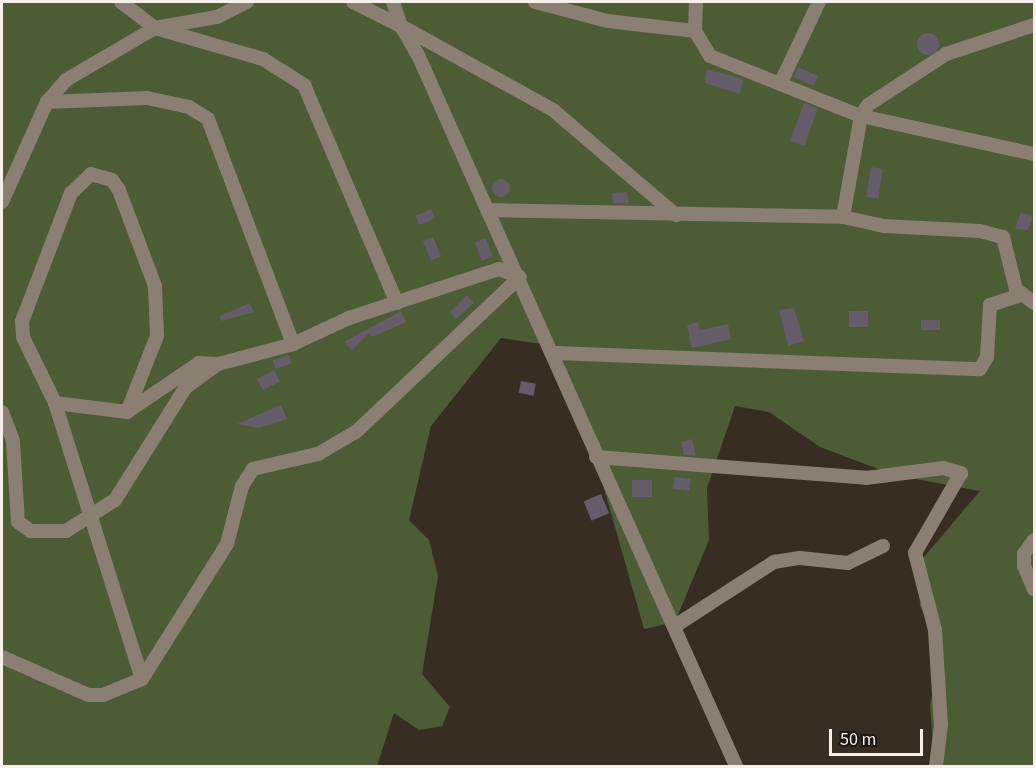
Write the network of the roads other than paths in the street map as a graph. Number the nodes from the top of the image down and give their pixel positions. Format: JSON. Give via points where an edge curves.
{"nodes":[{"id":1,"x":121,"y":2,"type":"edge"},
{"id":2,"x":247,"y":2,"type":"edge"},
{"id":3,"x":353,"y":2,"type":"edge"},
{"id":4,"x":393,"y":2,"type":"edge"},
{"id":5,"x":535,"y":2,"type":"edge"},
{"id":6,"x":696,"y":2,"type":"edge"},
{"id":7,"x":819,"y":2,"type":"edge"},
{"id":8,"x":1035,"y":25,"type":"edge"},
{"id":9,"x":401,"y":26,"type":"junction"},
{"id":10,"x":155,"y":28,"type":"junction"},
{"id":11,"x":696,"y":31,"type":"junction"},
{"id":12,"x":780,"y":84,"type":"junction"},
{"id":13,"x":47,"y":102,"type":"junction"},
{"id":14,"x":861,"y":116,"type":"junction"},
{"id":15,"x":1035,"y":154,"type":"edge"},
{"id":16,"x":2,"y":202,"type":"edge"},
{"id":17,"x":488,"y":210,"type":"junction"},
{"id":18,"x":676,"y":215,"type":"junction"},
{"id":19,"x":843,"y":217,"type":"junction"},
{"id":20,"x":520,"y":277,"type":"junction"},
{"id":21,"x":1020,"y":295,"type":"junction"},
{"id":22,"x":397,"y":303,"type":"junction"},
{"id":23,"x":1035,"y":303,"type":"edge"},
{"id":24,"x":294,"y":344,"type":"junction"},
{"id":25,"x":556,"y":353,"type":"junction"},
{"id":26,"x":218,"y":364,"type":"junction"},
{"id":27,"x":55,"y":403,"type":"junction"},
{"id":28,"x":2,"y":412,"type":"edge"},
{"id":29,"x":127,"y":412,"type":"junction"},
{"id":30,"x":596,"y":457,"type":"junction"},
{"id":31,"x":89,"y":522,"type":"junction"},
{"id":32,"x":1035,"y":540,"type":"edge"},
{"id":33,"x":883,"y":546,"type":"dead end"},
{"id":34,"x":1035,"y":589,"type":"edge"},
{"id":35,"x":675,"y":626,"type":"junction"},
{"id":36,"x":2,"y":657,"type":"edge"},
{"id":37,"x":142,"y":679,"type":"junction"},
{"id":38,"x":736,"y":766,"type":"edge"},
{"id":39,"x":936,"y":766,"type":"edge"}],
"edges":[{"from":1,"to":10,"type":"street"},
{"from":2,"to":10,"type":"street","via":[[217,17]]},
{"from":3,"to":9,"type":"street"},
{"from":4,"to":9,"type":"street"},
{"from":5,"to":11,"type":"street","via":[[608,21]]},
{"from":6,"to":11,"type":"street"},
{"from":7,"to":12,"type":"street"},
{"from":8,"to":14,"type":"street","via":[[937,58],[880,96]]},
{"from":9,"to":17,"type":"street"},
{"from":9,"to":18,"type":"street","via":[[553,110]]},
{"from":10,"to":13,"type":"street","via":[[66,80]]},
{"from":10,"to":22,"type":"street","via":[[263,58],[303,85]]},
{"from":11,"to":12,"type":"street","via":[[710,56]]},
{"from":12,"to":14,"type":"street"},
{"from":13,"to":16,"type":"street"},
{"from":13,"to":24,"type":"street","via":[[147,98],[189,108],[208,119]]},
{"from":14,"to":15,"type":"street"},
{"from":14,"to":19,"type":"street"},
{"from":17,"to":18,"type":"street"},
{"from":17,"to":20,"type":"street"},
{"from":18,"to":19,"type":"street"},
{"from":19,"to":21,"type":"street","via":[[1003,237]]},
{"from":20,"to":22,"type":"street","via":[[499,269]]},
{"from":20,"to":25,"type":"street"},
{"from":20,"to":37,"type":"street","via":[[357,431],[318,454],[253,469],[242,486],[227,544]]},
{"from":21,"to":23,"type":"street"},
{"from":21,"to":25,"type":"street","via":[[990,305],[987,357],[980,369]]},
{"from":22,"to":24,"type":"street"},
{"from":24,"to":26,"type":"street"},
{"from":25,"to":30,"type":"street"},
{"from":26,"to":29,"type":"street","via":[[199,363],[173,375]]},
{"from":26,"to":31,"type":"street","via":[[186,387],[115,500]]},
{"from":27,"to":29,"type":"street"},
{"from":27,"to":29,"type":"street","via":[[23,337],[24,308],[71,193],[79,180],[103,175],[112,180],[123,199],[155,286],[159,320]]},
{"from":27,"to":31,"type":"street"},
{"from":28,"to":31,"type":"street","via":[[13,441],[18,522],[31,531],[66,531]]},
{"from":30,"to":35,"type":"street"},
{"from":30,"to":39,"type":"street","via":[[866,478],[943,468],[962,473],[915,553],[936,630],[934,671],[941,725]]},
{"from":31,"to":37,"type":"street"},
{"from":32,"to":34,"type":"street","via":[[1024,554],[1024,566]]},
{"from":33,"to":35,"type":"street","via":[[848,563],[800,558],[774,562]]},
{"from":35,"to":38,"type":"street"},
{"from":36,"to":37,"type":"street","via":[[88,695],[103,695]]}]}
